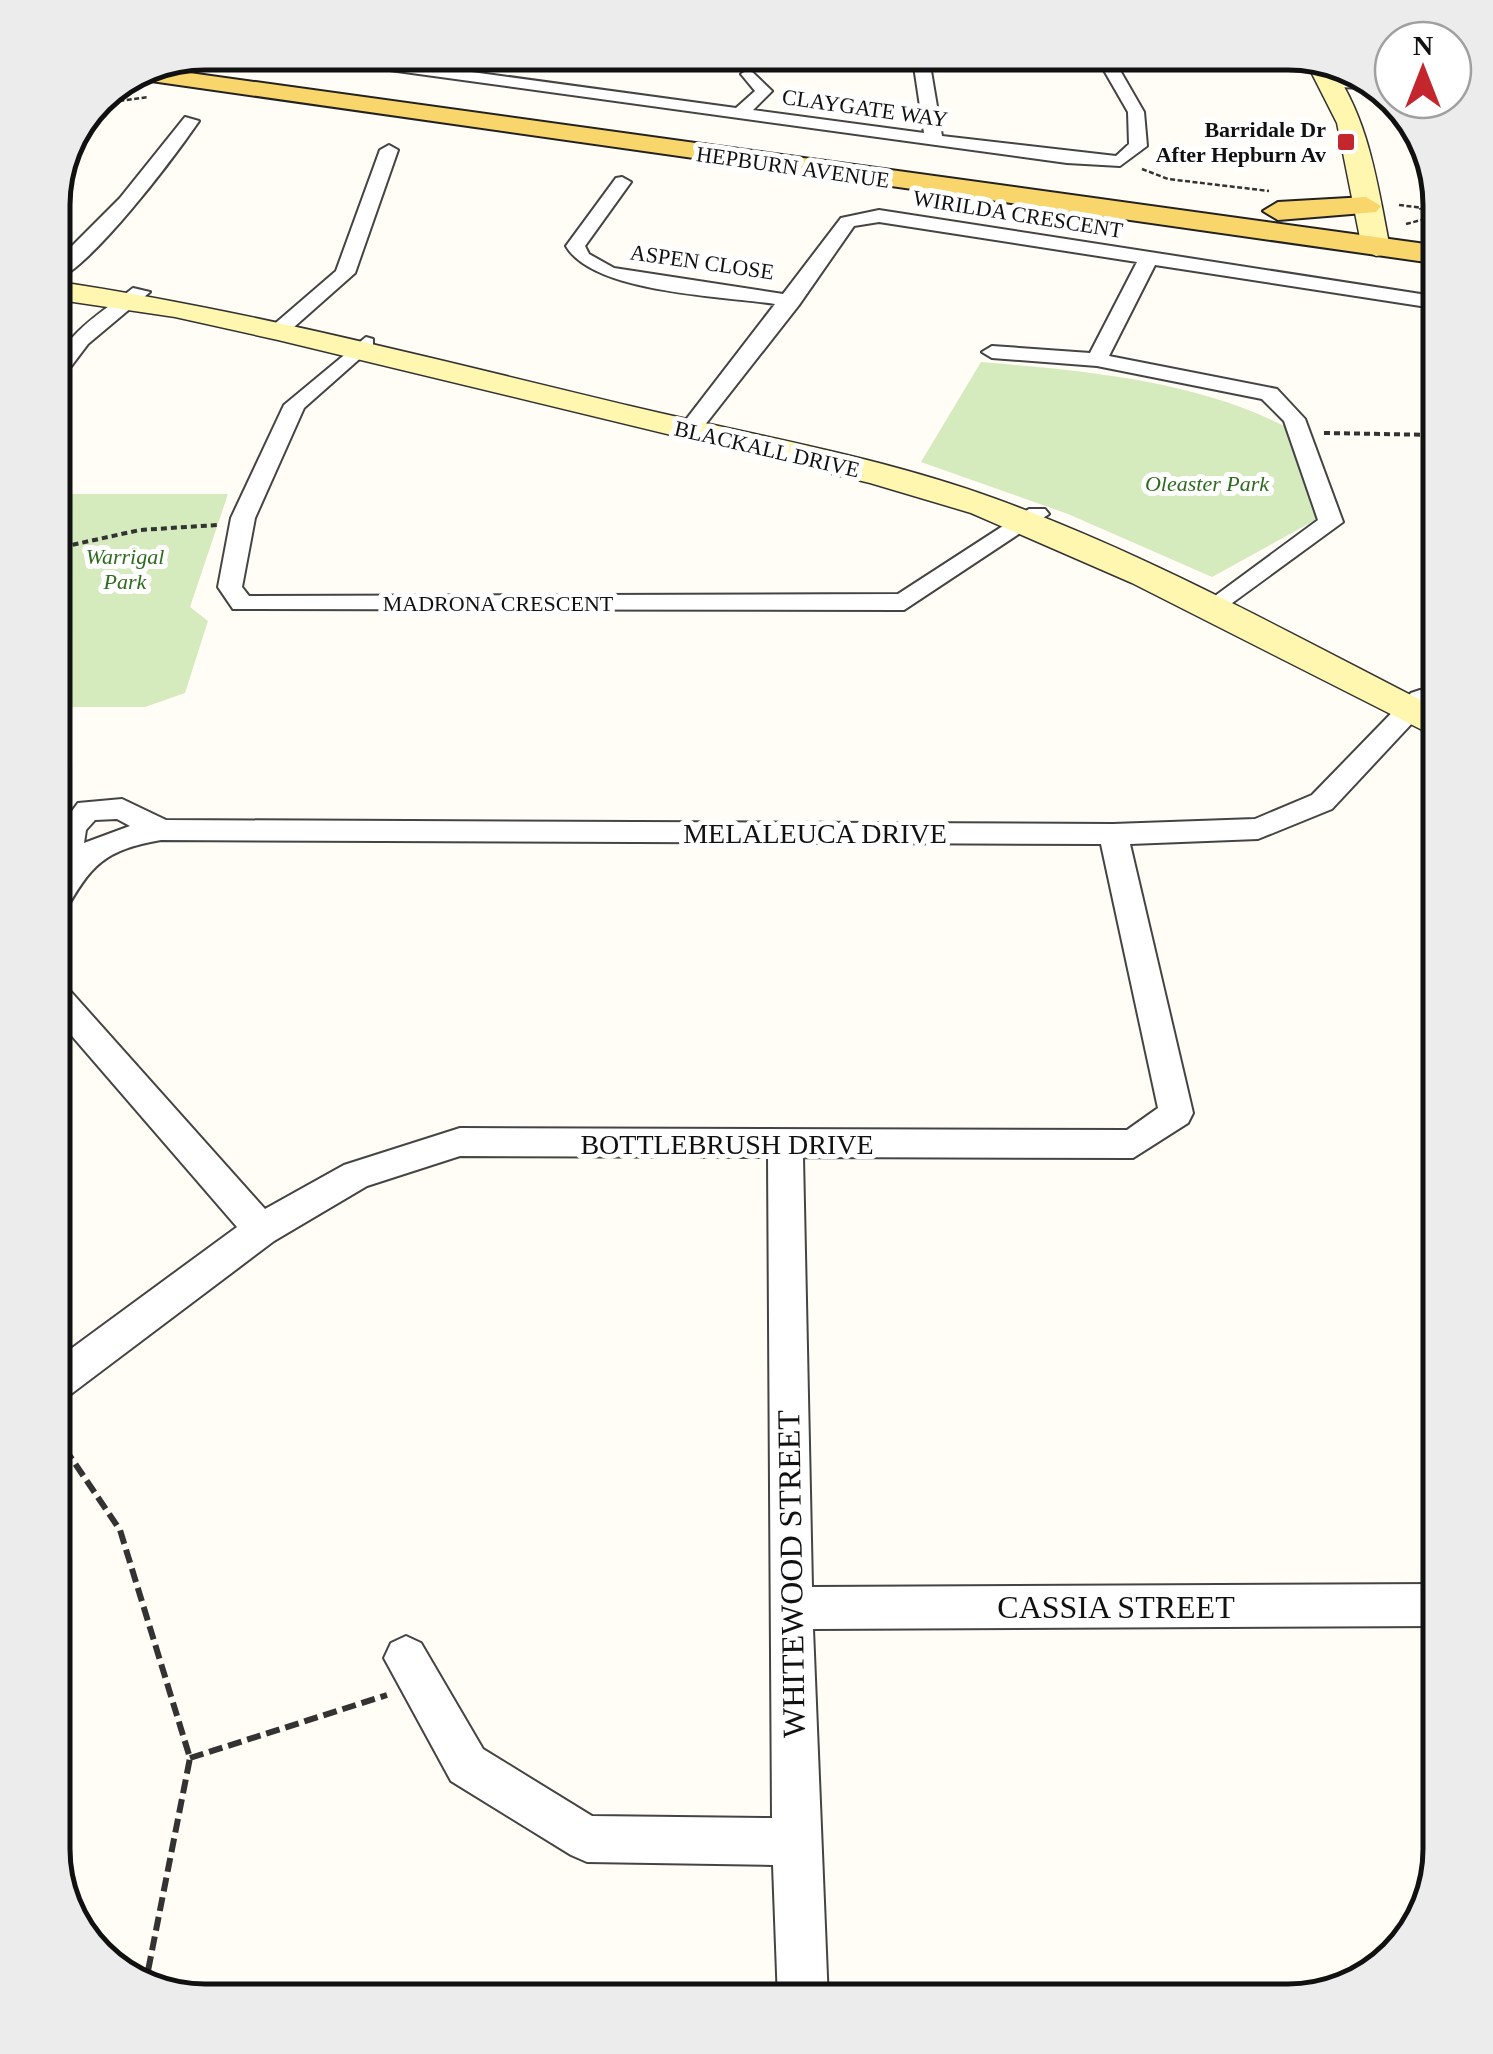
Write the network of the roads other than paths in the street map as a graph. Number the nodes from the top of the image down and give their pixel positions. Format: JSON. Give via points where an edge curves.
{"nodes":[{"id":1,"x":218,"y":70,"type":"edge"},
{"id":2,"x":470,"y":70,"type":"edge"},
{"id":3,"x":923,"y":70,"type":"edge"},
{"id":4,"x":1112,"y":70,"type":"edge"},
{"id":5,"x":749,"y":74,"type":"dead end"},
{"id":6,"x":163,"y":77,"type":"edge"},
{"id":7,"x":1338,"y":80,"type":"edge"},
{"id":8,"x":1340,"y":81,"type":"edge"},
{"id":9,"x":151,"y":82,"type":"edge"},
{"id":10,"x":259,"y":91,"type":"junction"},
{"id":11,"x":740,"y":114,"type":"junction"},
{"id":12,"x":191,"y":121,"type":"dead end"},
{"id":13,"x":934,"y":140,"type":"junction"},
{"id":14,"x":388,"y":150,"type":"dead end"},
{"id":15,"x":1377,"y":177,"type":"joint"},
{"id":16,"x":622,"y":182,"type":"dead end"},
{"id":17,"x":1408,"y":228,"type":"edge"},
{"id":18,"x":1148,"y":261,"type":"junction"},
{"id":19,"x":70,"y":262,"type":"edge"},
{"id":20,"x":70,"y":282,"type":"edge"},
{"id":21,"x":70,"y":291,"type":"edge"},
{"id":22,"x":134,"y":296,"type":"junction"},
{"id":23,"x":792,"y":300,"type":"junction"},
{"id":24,"x":1423,"y":301,"type":"edge"},
{"id":25,"x":284,"y":327,"type":"junction"},
{"id":26,"x":361,"y":347,"type":"junction"},
{"id":27,"x":992,"y":352,"type":"dead end"},
{"id":28,"x":70,"y":355,"type":"edge"},
{"id":29,"x":1097,"y":360,"type":"junction"},
{"id":30,"x":694,"y":426,"type":"junction"},
{"id":31,"x":1030,"y":518,"type":"junction"},
{"id":32,"x":1218,"y":604,"type":"junction"},
{"id":33,"x":1423,"y":706,"type":"edge"},
{"id":34,"x":1113,"y":834,"type":"junction"},
{"id":35,"x":70,"y":870,"type":"edge"},
{"id":36,"x":70,"y":1011,"type":"edge"},
{"id":37,"x":785,"y":1146,"type":"junction"},
{"id":38,"x":261,"y":1230,"type":"junction"},
{"id":39,"x":70,"y":1371,"type":"edge"},
{"id":40,"x":1423,"y":1606,"type":"edge"},
{"id":41,"x":791,"y":1608,"type":"junction"},
{"id":42,"x":413,"y":1671,"type":"road end"},
{"id":43,"x":796,"y":1842,"type":"junction"},
{"id":44,"x":802,"y":1984,"type":"edge"}],
"edges":[{"from":1,"to":17,"type":"main road","name":"HEPBURN AVENUE","via":[[1197,208]]},
{"from":2,"to":11,"type":"street","name":"CLAYGATE WAY"},
{"from":3,"to":13,"type":"street"},
{"from":4,"to":13,"type":"street","name":"CLAYGATE WAY","via":[[1136,112],[1138,146],[1120,161]]},
{"from":5,"to":11,"type":"street","via":[[764,91]]},
{"from":6,"to":10,"type":"main road","name":"HEPBURN AVENUE"},
{"from":7,"to":17,"type":"main road","via":[[1349,120]]},
{"from":8,"to":15,"type":"main road","via":[[1360,112]]},
{"from":9,"to":10,"type":"main road"},
{"from":10,"to":17,"type":"main road","name":"HEPBURN AVENUE"},
{"from":11,"to":13,"type":"street","name":"CLAYGATE WAY"},
{"from":12,"to":19,"type":"street","via":[[154,175]]},
{"from":14,"to":25,"type":"street","via":[[346,274]]},
{"from":15,"to":17,"type":"main road"},
{"from":16,"to":23,"type":"street","name":"ASPEN CLOSE","via":[[575,246],[582,258],[609,274]]},
{"from":18,"to":23,"type":"street","name":"WIRILDA CRESCENT","via":[[878,216],[848,222]]},
{"from":18,"to":24,"type":"street","name":"WIRILDA CRESCENT"},
{"from":18,"to":29,"type":"street"},
{"from":20,"to":22,"type":"main road","name":"BLACKALL DRIVE"},
{"from":21,"to":22,"type":"main road","name":"BLACKALL DRIVE"},
{"from":22,"to":25,"type":"main road","name":"BLACKALL DRIVE"},
{"from":22,"to":28,"type":"street"},
{"from":23,"to":30,"type":"street","name":"WIRILDA CRESCENT"},
{"from":25,"to":26,"type":"main road","name":"BLACKALL DRIVE"},
{"from":26,"to":30,"type":"main road","name":"BLACKALL DRIVE"},
{"from":26,"to":31,"type":"street","name":"MADRONA CRESCENT","via":[[295,405],[242,518],[230,586],[242,604],[904,602]]},
{"from":27,"to":29,"type":"street"},
{"from":29,"to":32,"type":"street","via":[[1270,394],[1294,418],[1331,522]]},
{"from":30,"to":31,"type":"main road","name":"BLACKALL DRIVE"},
{"from":31,"to":32,"type":"main road","name":"BLACKALL DRIVE"},
{"from":32,"to":33,"type":"main road","name":"BLACKALL DRIVE"},
{"from":33,"to":34,"type":"street","name":"MELALEUCA DRIVE","via":[[1322,802],[1290,816],[1258,829]]},
{"from":34,"to":35,"type":"street","name":"MELALEUCA DRIVE","via":[[161,830],[115,836]]},
{"from":34,"to":37,"type":"street","name":"BOTTLEBRUSH DRIVE","via":[[1176,1112],[1133,1144]]},
{"from":36,"to":38,"type":"street"},
{"from":37,"to":38,"type":"street","name":"BOTTLEBRUSH DRIVE","via":[[460,1142],[356,1174]]},
{"from":37,"to":41,"type":"street","name":"WHITEWOOD STREET"},
{"from":38,"to":39,"type":"street","name":"BOTTLEBRUSH DRIVE"},
{"from":40,"to":41,"type":"street","name":"CASSIA STREET"},
{"from":41,"to":43,"type":"street","name":"WHITEWOOD STREET"},
{"from":42,"to":43,"type":"street","via":[[467,1765],[586,1839]]},
{"from":43,"to":44,"type":"street","name":"WHITEWOOD STREET"}]}
